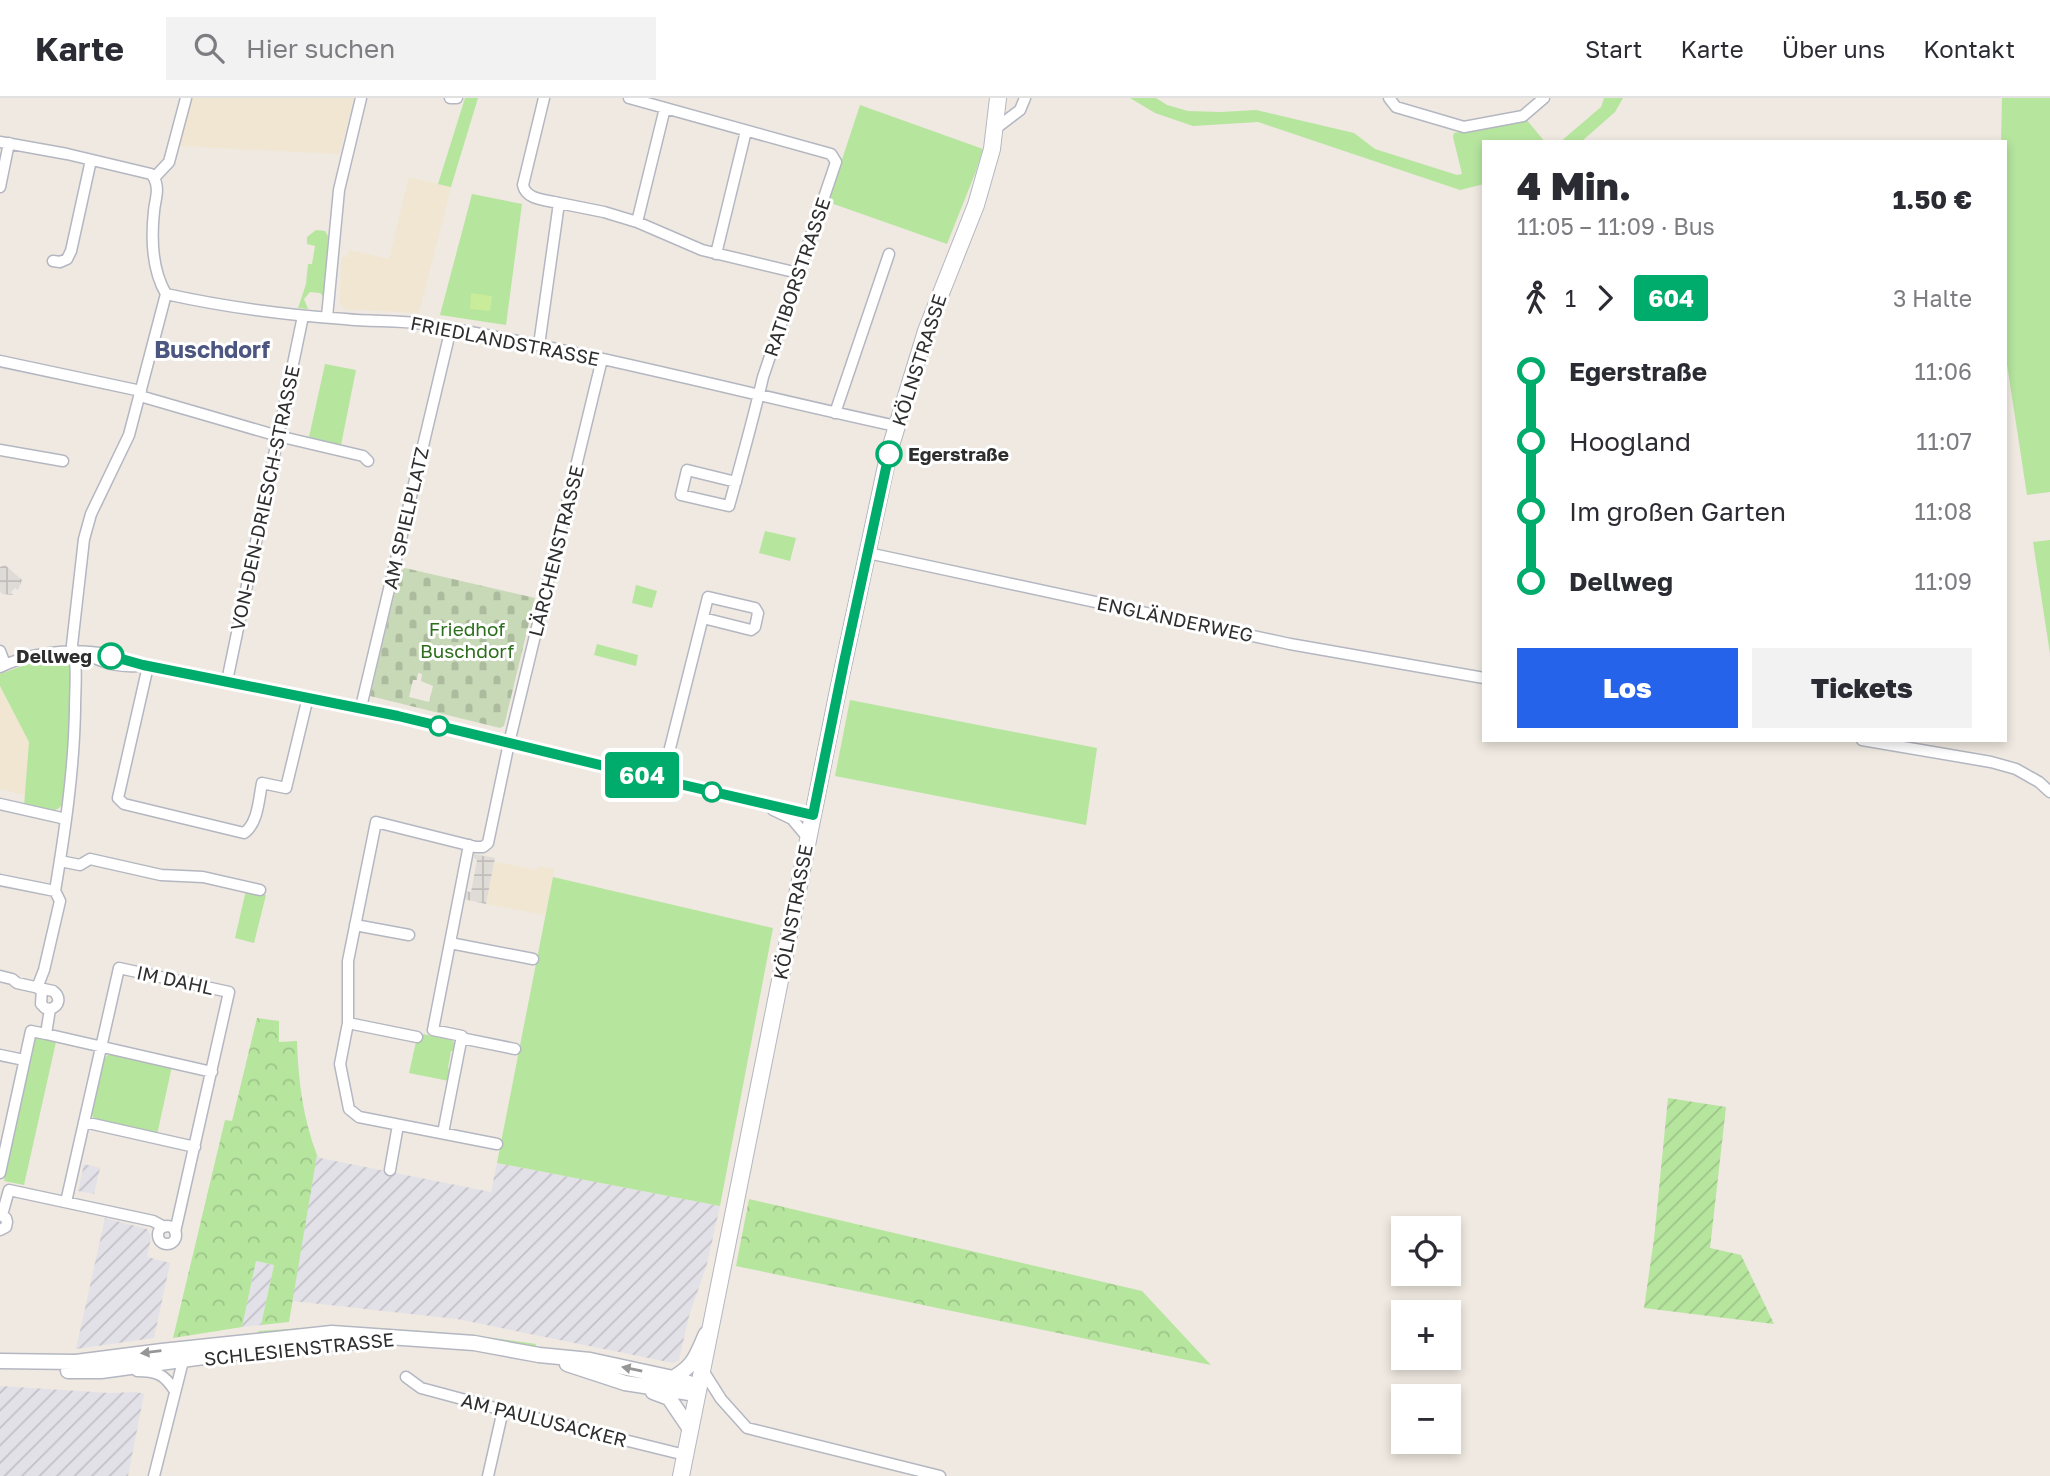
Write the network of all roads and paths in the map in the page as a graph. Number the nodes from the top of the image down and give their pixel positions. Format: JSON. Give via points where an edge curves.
{"nodes":[{"id":1,"x":186,"y":98,"type":"edge"},
{"id":2,"x":360,"y":98,"type":"edge"},
{"id":3,"x":450,"y":98,"type":"edge"},
{"id":4,"x":457,"y":98,"type":"edge"},
{"id":5,"x":544,"y":98,"type":"edge"},
{"id":6,"x":629,"y":98,"type":"edge"},
{"id":7,"x":1024,"y":98,"type":"edge"},
{"id":8,"x":1389,"y":98,"type":"edge"},
{"id":9,"x":1544,"y":98,"type":"edge"},
{"id":10,"x":998,"y":103,"type":"edge"},
{"id":11,"x":665,"y":108,"type":"junction"},
{"id":12,"x":995,"y":128,"type":"junction"},
{"id":13,"x":746,"y":131,"type":"junction"},
{"id":14,"x":4,"y":143,"type":"edge"},
{"id":15,"x":91,"y":160,"type":"junction"},
{"id":16,"x":154,"y":178,"type":"junction"},
{"id":17,"x":0,"y":187,"type":"edge"},
{"id":18,"x":559,"y":203,"type":"junction"},
{"id":19,"x":637,"y":222,"type":"junction"},
{"id":20,"x":716,"y":254,"type":"junction"},
{"id":21,"x":890,"y":254,"type":"dead end"},
{"id":22,"x":53,"y":261,"type":"dead end"},
{"id":23,"x":798,"y":273,"type":"junction"},
{"id":24,"x":166,"y":294,"type":"junction"},
{"id":25,"x":303,"y":316,"type":"junction"},
{"id":26,"x":327,"y":317,"type":"junction"},
{"id":27,"x":451,"y":328,"type":"junction"},
{"id":28,"x":539,"y":345,"type":"junction"},
{"id":29,"x":602,"y":359,"type":"junction"},
{"id":30,"x":0,"y":361,"type":"edge"},
{"id":31,"x":141,"y":393,"type":"junction"},
{"id":32,"x":759,"y":395,"type":"junction"},
{"id":33,"x":835,"y":412,"type":"junction"},
{"id":34,"x":896,"y":426,"type":"junction"},
{"id":35,"x":278,"y":436,"type":"junction"},
{"id":36,"x":0,"y":450,"type":"edge"},
{"id":37,"x":63,"y":461,"type":"dead end"},
{"id":38,"x":368,"y":461,"type":"dead end"},
{"id":39,"x":736,"y":482,"type":"junction"},
{"id":40,"x":867,"y":553,"type":"junction"},
{"id":41,"x":703,"y":618,"type":"junction"},
{"id":42,"x":0,"y":650,"type":"edge"},
{"id":43,"x":79,"y":652,"type":"junction"},
{"id":44,"x":146,"y":665,"type":"junction"},
{"id":45,"x":3,"y":666,"type":"edge"},
{"id":46,"x":1482,"y":678,"type":"edge"},
{"id":47,"x":227,"y":681,"type":"junction"},
{"id":48,"x":308,"y":697,"type":"junction"},
{"id":49,"x":361,"y":707,"type":"junction"},
{"id":50,"x":1873,"y":742,"type":"edge"},
{"id":51,"x":509,"y":743,"type":"junction"},
{"id":52,"x":662,"y":780,"type":"junction"},
{"id":53,"x":2050,"y":792,"type":"edge"},
{"id":54,"x":757,"y":802,"type":"junction"},
{"id":55,"x":0,"y":804,"type":"edge"},
{"id":56,"x":813,"y":815,"type":"junction"},
{"id":57,"x":66,"y":819,"type":"junction"},
{"id":58,"x":808,"y":838,"type":"junction"},
{"id":59,"x":469,"y":845,"type":"junction"},
{"id":60,"x":60,"y":861,"type":"junction"},
{"id":61,"x":0,"y":880,"type":"edge"},
{"id":62,"x":260,"y":890,"type":"dead end"},
{"id":63,"x":55,"y":891,"type":"junction"},
{"id":64,"x":355,"y":925,"type":"junction"},
{"id":65,"x":409,"y":935,"type":"dead end"},
{"id":66,"x":450,"y":943,"type":"junction"},
{"id":67,"x":533,"y":959,"type":"dead end"},
{"id":68,"x":0,"y":976,"type":"edge"},
{"id":69,"x":39,"y":988,"type":"junction"},
{"id":70,"x":348,"y":1023,"type":"junction"},
{"id":71,"x":46,"y":1034,"type":"junction"},
{"id":72,"x":417,"y":1037,"type":"dead end"},
{"id":73,"x":461,"y":1038,"type":"junction"},
{"id":74,"x":101,"y":1046,"type":"junction"},
{"id":75,"x":515,"y":1049,"type":"dead end"},
{"id":76,"x":0,"y":1055,"type":"edge"},
{"id":77,"x":24,"y":1060,"type":"junction"},
{"id":78,"x":212,"y":1072,"type":"junction"},
{"id":79,"x":84,"y":1122,"type":"junction"},
{"id":80,"x":398,"y":1125,"type":"junction"},
{"id":81,"x":443,"y":1133,"type":"junction"},
{"id":82,"x":497,"y":1143,"type":"dead end"},
{"id":83,"x":195,"y":1147,"type":"junction"},
{"id":84,"x":2,"y":1155,"type":"edge"},
{"id":85,"x":390,"y":1170,"type":"dead end"},
{"id":86,"x":0,"y":1173,"type":"edge"},
{"id":87,"x":4,"y":1189,"type":"edge"},
{"id":88,"x":66,"y":1202,"type":"junction"},
{"id":89,"x":1,"y":1215,"type":"edge"},
{"id":90,"x":0,"y":1230,"type":"edge"},
{"id":91,"x":712,"y":1320,"type":"junction"},
{"id":92,"x":185,"y":1355,"type":"junction"},
{"id":93,"x":539,"y":1355,"type":"junction"},
{"id":94,"x":0,"y":1361,"type":"edge"},
{"id":95,"x":702,"y":1368,"type":"junction"},
{"id":96,"x":0,"y":1369,"type":"edge"},
{"id":97,"x":101,"y":1371,"type":"junction"},
{"id":98,"x":406,"y":1377,"type":"dead end"},
{"id":99,"x":673,"y":1378,"type":"junction"},
{"id":100,"x":625,"y":1383,"type":"junction"},
{"id":101,"x":697,"y":1390,"type":"junction"},
{"id":102,"x":175,"y":1391,"type":"junction"},
{"id":103,"x":721,"y":1399,"type":"junction"},
{"id":104,"x":503,"y":1410,"type":"junction"},
{"id":105,"x":690,"y":1429,"type":"junction"},
{"id":106,"x":685,"y":1455,"type":"junction"},
{"id":107,"x":154,"y":1476,"type":"edge"},
{"id":108,"x":488,"y":1476,"type":"edge"},
{"id":109,"x":681,"y":1476,"type":"edge"},
{"id":110,"x":940,"y":1476,"type":"edge"}],
"edges":[{"from":1,"to":16,"type":"street","via":[[169,162]]},
{"from":2,"to":26,"type":"street","via":[[339,190]]},
{"from":3,"to":4,"type":"street"},
{"from":5,"to":18,"type":"street","via":[[523,185],[529,196]]},
{"from":6,"to":11,"type":"street"},
{"from":7,"to":10,"type":"street","via":[[1009,107]]},
{"from":7,"to":12,"type":"street","via":[[1020,110]]},
{"from":8,"to":9,"type":"street","via":[[1396,107],[1464,127],[1523,116]]},
{"from":10,"to":12,"type":"main road","name":"KÖLNSTRASSE"},
{"from":11,"to":13,"type":"street"},
{"from":11,"to":19,"type":"street"},
{"from":12,"to":34,"type":"main road","name":"KÖLNSTRASSE","via":[[976,205],[926,331]]},
{"from":13,"to":20,"type":"street"},
{"from":13,"to":23,"type":"street","name":"RATIBORSTRASSE","via":[[831,154],[835,160]]},
{"from":14,"to":15,"type":"street"},
{"from":14,"to":17,"type":"street"},
{"from":15,"to":16,"type":"street"},
{"from":15,"to":22,"type":"street","via":[[71,251],[67,260]]},
{"from":16,"to":24,"type":"street","via":[[158,185],[154,250]]},
{"from":18,"to":19,"type":"street"},
{"from":18,"to":28,"type":"street"},
{"from":19,"to":20,"type":"street"},
{"from":20,"to":23,"type":"street"},
{"from":21,"to":33,"type":"street"},
{"from":23,"to":32,"type":"street","name":"RATIBORSTRASSE"},
{"from":24,"to":25,"type":"street","name":"FRIEDLANDSTRASSE"},
{"from":24,"to":31,"type":"street"},
{"from":25,"to":26,"type":"street","name":"FRIEDLANDSTRASSE"},
{"from":25,"to":35,"type":"street","name":"VON-DEN-DRIESCH-STRASSE"},
{"from":26,"to":27,"type":"street","name":"FRIEDLANDSTRASSE"},
{"from":27,"to":28,"type":"street","name":"FRIEDLANDSTRASSE"},
{"from":27,"to":49,"type":"street","name":"AM SPIELPLATZ"},
{"from":28,"to":29,"type":"street","name":"FRIEDLANDSTRASSE"},
{"from":29,"to":32,"type":"street","name":"FRIEDLANDSTRASSE"},
{"from":29,"to":51,"type":"street","name":"LÄRCHENSTRASSE"},
{"from":30,"to":31,"type":"street"},
{"from":31,"to":35,"type":"street"},
{"from":31,"to":43,"type":"street","via":[[124,448],[91,514],[84,539],[72,645]]},
{"from":32,"to":33,"type":"street","name":"FRIEDLANDSTRASSE"},
{"from":32,"to":39,"type":"street"},
{"from":33,"to":34,"type":"street","name":"FRIEDLANDSTRASSE"},
{"from":34,"to":40,"type":"main road","name":"KÖLNSTRASSE"},
{"from":35,"to":38,"type":"street"},
{"from":35,"to":47,"type":"street","name":"VON-DEN-DRIESCH-STRASSE"},
{"from":36,"to":37,"type":"street"},
{"from":39,"to":39,"type":"street","via":[[729,506],[681,495],[687,470]]},
{"from":40,"to":46,"type":"street","name":"ENGLÄNDERWEG","via":[[1290,644]]},
{"from":40,"to":56,"type":"main road","name":"KÖLNSTRASSE"},
{"from":41,"to":41,"type":"street","via":[[751,630],[758,613],[755,608],[708,597]]},
{"from":41,"to":52,"type":"street"},
{"from":42,"to":45,"type":"street"},
{"from":43,"to":44,"type":"street"},
{"from":43,"to":45,"type":"street","via":[[42,653]]},
{"from":43,"to":57,"type":"street"},
{"from":44,"to":47,"type":"street"},
{"from":44,"to":48,"type":"street","via":[[120,801],[244,833],[253,824],[262,783],[286,788]]},
{"from":47,"to":48,"type":"street"},
{"from":48,"to":49,"type":"street"},
{"from":49,"to":51,"type":"street"},
{"from":50,"to":53,"type":"street","via":[[2003,765],[2023,772]]},
{"from":51,"to":52,"type":"street"},
{"from":51,"to":59,"type":"street","name":"LÄRCHENSTRASSE","via":[[488,843]]},
{"from":52,"to":54,"type":"street"},
{"from":54,"to":56,"type":"street"},
{"from":54,"to":58,"type":"street","via":[[792,819]]},
{"from":55,"to":57,"type":"street"},
{"from":56,"to":58,"type":"main road","name":"KÖLNSTRASSE"},
{"from":57,"to":60,"type":"street"},
{"from":58,"to":91,"type":"main road","name":"KÖLNSTRASSE"},
{"from":59,"to":64,"type":"street","via":[[376,822]]},
{"from":59,"to":66,"type":"street"},
{"from":60,"to":62,"type":"street","via":[[80,865],[90,859]]},
{"from":60,"to":63,"type":"street"},
{"from":61,"to":63,"type":"street"},
{"from":63,"to":69,"type":"street","via":[[60,901]]},
{"from":64,"to":65,"type":"street"},
{"from":64,"to":70,"type":"street","via":[[348,961]]},
{"from":66,"to":67,"type":"street"},
{"from":66,"to":73,"type":"street","via":[[433,1030]]},
{"from":68,"to":69,"type":"street"},
{"from":69,"to":71,"type":"street","via":[[58,995],[58,1004],[50,1009]]},
{"from":70,"to":72,"type":"street"},
{"from":70,"to":80,"type":"street","via":[[340,1064],[349,1109],[359,1117]]},
{"from":71,"to":74,"type":"street"},
{"from":71,"to":77,"type":"street","via":[[31,1031]]},
{"from":73,"to":75,"type":"street"},
{"from":73,"to":81,"type":"street"},
{"from":74,"to":78,"type":"street"},
{"from":74,"to":78,"type":"street","name":"IM DAHL","via":[[119,968],[229,992]]},
{"from":74,"to":79,"type":"street","name":"IM DAHL"},
{"from":76,"to":77,"type":"street"},
{"from":77,"to":84,"type":"street"},
{"from":78,"to":83,"type":"street","name":"IM DAHL"},
{"from":79,"to":83,"type":"street"},
{"from":79,"to":88,"type":"street","name":"IM DAHL"},
{"from":80,"to":81,"type":"street"},
{"from":80,"to":85,"type":"street"},
{"from":81,"to":82,"type":"street"},
{"from":83,"to":88,"type":"street","name":"IM DAHL","via":[[170,1229]]},
{"from":84,"to":86,"type":"street"},
{"from":87,"to":88,"type":"street"},
{"from":87,"to":89,"type":"street"},
{"from":89,"to":90,"type":"street","via":[[7,1222]]},
{"from":91,"to":95,"type":"main road","name":"KÖLNSTRASSE"},
{"from":91,"to":99,"type":"street","via":[[692,1365]]},
{"from":92,"to":93,"type":"street","name":"SCHLESIENSTRASSE","via":[[332,1333],[474,1343]]},
{"from":92,"to":94,"type":"street","name":"SCHLESIENSTRASSE","one_way":true},
{"from":92,"to":97,"type":"street","name":"SCHLESIENSTRASSE"},
{"from":92,"to":102,"type":"street"},
{"from":99,"to":93,"type":"street","name":"SCHLESIENSTRASSE","one_way":true,"via":[[590,1360]]},
{"from":93,"to":100,"type":"street","name":"SCHLESIENSTRASSE"},
{"from":95,"to":101,"type":"main road","name":"KÖLNSTRASSE"},
{"from":95,"to":103,"type":"street"},
{"from":96,"to":97,"type":"street","name":"SCHLESIENSTRASSE"},
{"from":97,"to":102,"type":"street","name":"SCHLESIENSTRASSE","via":[[158,1373]]},
{"from":98,"to":104,"type":"street","name":"AM PAULUSACKER","via":[[421,1388]]},
{"from":99,"to":101,"type":"street","name":"SCHLESIENSTRASSE"},
{"from":100,"to":101,"type":"street","name":"SCHLESIENSTRASSE"},
{"from":100,"to":105,"type":"street","via":[[669,1398]]},
{"from":101,"to":103,"type":"street"},
{"from":101,"to":105,"type":"main road","name":"KÖLNSTRASSE"},
{"from":102,"to":107,"type":"street"},
{"from":103,"to":110,"type":"street","via":[[747,1428]]},
{"from":104,"to":106,"type":"street","name":"AM PAULUSACKER"},
{"from":104,"to":108,"type":"street"},
{"from":105,"to":106,"type":"main road","name":"KÖLNSTRASSE"},
{"from":106,"to":109,"type":"main road","name":"KÖLNSTRASSE"}]}
